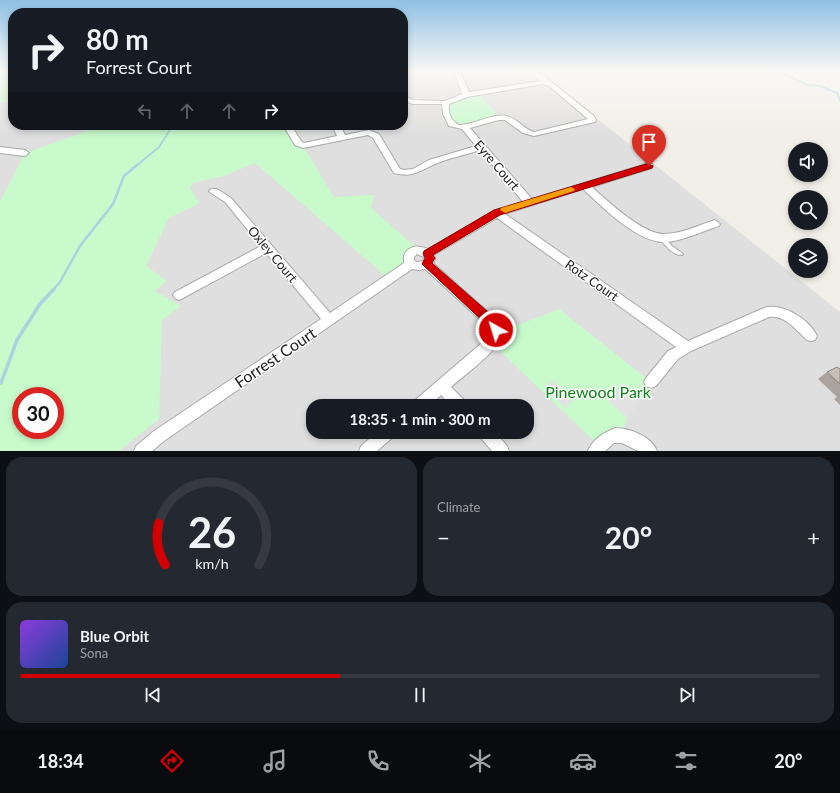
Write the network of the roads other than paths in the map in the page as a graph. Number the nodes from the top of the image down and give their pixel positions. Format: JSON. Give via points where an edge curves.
{"nodes":[{"id":1,"x":465,"y":92,"type":"edge"},
{"id":2,"x":487,"y":92,"type":"edge"},
{"id":3,"x":560,"y":92,"type":"edge"},
{"id":4,"x":466,"y":95,"type":"junction"},
{"id":5,"x":408,"y":102,"type":"edge"},
{"id":6,"x":446,"y":103,"type":"junction"},
{"id":7,"x":465,"y":128,"type":"junction"},
{"id":8,"x":290,"y":130,"type":"edge"},
{"id":9,"x":338,"y":130,"type":"edge"},
{"id":10,"x":342,"y":138,"type":"junction"},
{"id":11,"x":482,"y":147,"type":"junction"},
{"id":12,"x":0,"y":150,"type":"edge"},
{"id":13,"x":25,"y":153,"type":"dead end"},
{"id":14,"x":649,"y":166,"type":"dead end"},
{"id":15,"x":584,"y":185,"type":"junction"},
{"id":16,"x":214,"y":191,"type":"dead end"},
{"id":17,"x":530,"y":203,"type":"junction"},
{"id":18,"x":497,"y":213,"type":"junction"},
{"id":19,"x":715,"y":224,"type":"dead end"},
{"id":20,"x":662,"y":238,"type":"junction"},
{"id":21,"x":268,"y":247,"type":"junction"},
{"id":22,"x":680,"y":254,"type":"dead end"},
{"id":23,"x":427,"y":259,"type":"junction"},
{"id":24,"x":411,"y":264,"type":"junction"},
{"id":25,"x":179,"y":295,"type":"dead end"},
{"id":26,"x":329,"y":320,"type":"junction"},
{"id":27,"x":811,"y":336,"type":"dead end"},
{"id":28,"x":687,"y":347,"type":"junction"},
{"id":29,"x":651,"y":382,"type":"dead end"},
{"id":30,"x":442,"y":386,"type":"junction"},
{"id":31,"x":427,"y":399,"type":"edge"},
{"id":32,"x":454,"y":399,"type":"edge"},
{"id":33,"x":380,"y":439,"type":"edge"},
{"id":34,"x":491,"y":439,"type":"edge"},
{"id":35,"x":141,"y":451,"type":"edge"},
{"id":36,"x":366,"y":451,"type":"edge"},
{"id":37,"x":502,"y":451,"type":"edge"},
{"id":38,"x":595,"y":451,"type":"edge"},
{"id":39,"x":650,"y":451,"type":"edge"}],
"edges":[{"from":1,"to":4,"type":"street"},
{"from":2,"to":4,"type":"street"},
{"from":3,"to":7,"type":"street","via":[[592,120],[534,134],[525,132],[512,120],[504,117]]},
{"from":4,"to":6,"type":"street"},
{"from":5,"to":6,"type":"street"},
{"from":6,"to":7,"type":"street","via":[[444,106],[448,120]]},
{"from":7,"to":11,"type":"street","name":"Eyre Court"},
{"from":8,"to":10,"type":"street","via":[[298,143],[303,146]]},
{"from":9,"to":10,"type":"street"},
{"from":10,"to":11,"type":"street","via":[[369,132],[373,134],[397,171],[404,173]]},
{"from":11,"to":17,"type":"street","name":"Eyre Court"},
{"from":12,"to":13,"type":"street"},
{"from":14,"to":15,"type":"street"},
{"from":15,"to":17,"type":"street"},
{"from":15,"to":20,"type":"street","via":[[618,215],[652,236]]},
{"from":16,"to":21,"type":"street","name":"Oxley Court","via":[[228,200]]},
{"from":17,"to":18,"type":"street"},
{"from":18,"to":23,"type":"street"},
{"from":18,"to":28,"type":"street","name":"Rotz Court"},
{"from":19,"to":20,"type":"street"},
{"from":20,"to":22,"type":"lane"},
{"from":21,"to":25,"type":"street"},
{"from":21,"to":26,"type":"street","name":"Oxley Court"},
{"from":23,"to":24,"type":"street","via":[[418,267]]},
{"from":23,"to":24,"type":"street","via":[[419,250],[412,252],[408,258]]},
{"from":23,"to":30,"type":"street","via":[[492,323],[496,330],[494,340]]},
{"from":24,"to":26,"type":"street","name":"Forrest Court"},
{"from":26,"to":35,"type":"street","name":"Forrest Court","via":[[159,436]]},
{"from":27,"to":28,"type":"street","via":[[791,318],[773,311]]},
{"from":28,"to":29,"type":"street","via":[[673,355]]},
{"from":30,"to":31,"type":"street"},
{"from":30,"to":32,"type":"street"},
{"from":33,"to":36,"type":"street"},
{"from":34,"to":37,"type":"street"},
{"from":38,"to":39,"type":"street","via":[[614,435],[628,437]]}]}
